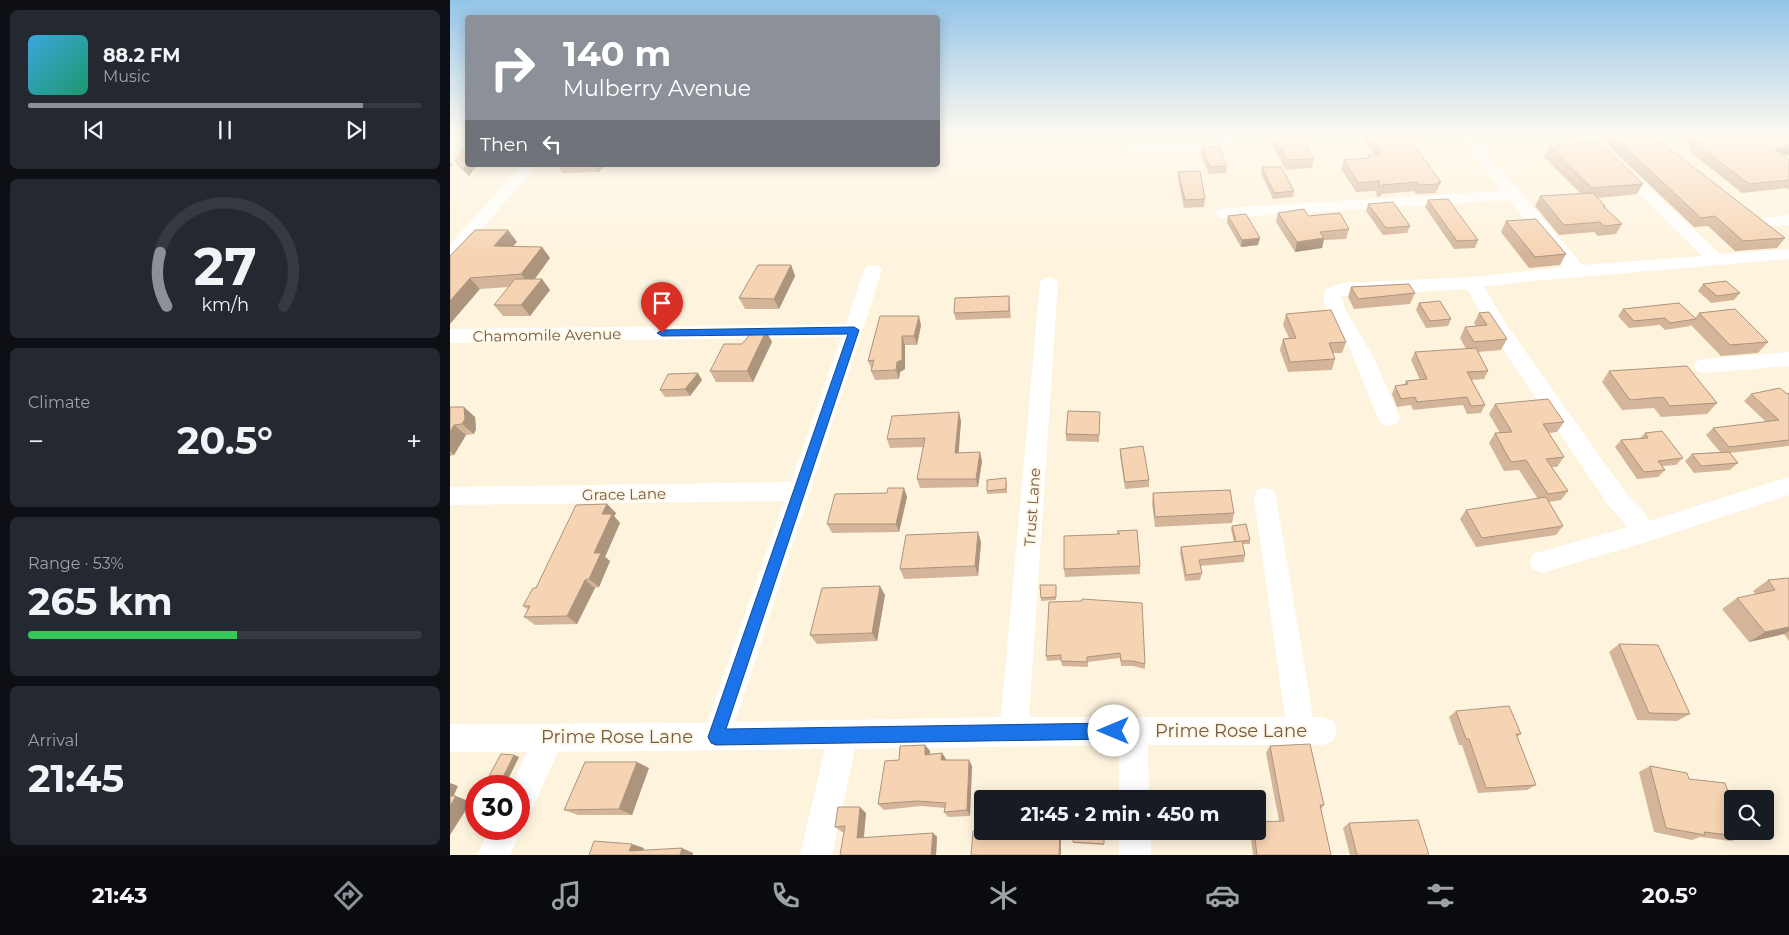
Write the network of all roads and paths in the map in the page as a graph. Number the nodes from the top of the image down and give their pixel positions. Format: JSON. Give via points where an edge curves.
{"nodes":[{"id":1,"x":522,"y":175,"type":"edge"},
{"id":2,"x":1497,"y":175,"type":"edge"},
{"id":3,"x":1627,"y":175,"type":"edge"},
{"id":4,"x":1513,"y":195,"type":"junction"},
{"id":5,"x":1745,"y":211,"type":"edge"},
{"id":6,"x":1223,"y":213,"type":"dead end"},
{"id":7,"x":1789,"y":220,"type":"edge"},
{"id":8,"x":1760,"y":222,"type":"junction"},
{"id":9,"x":1783,"y":244,"type":"edge"},
{"id":10,"x":450,"y":254,"type":"edge"},
{"id":11,"x":1717,"y":261,"type":"junction"},
{"id":12,"x":873,"y":270,"type":"dead end"},
{"id":13,"x":1578,"y":272,"type":"junction"},
{"id":14,"x":1049,"y":283,"type":"dead end"},
{"id":15,"x":1473,"y":283,"type":"junction"},
{"id":16,"x":854,"y":330,"type":"junction"},
{"id":17,"x":450,"y":336,"type":"edge"},
{"id":18,"x":1789,"y":359,"type":"edge"},
{"id":19,"x":1704,"y":366,"type":"dead end"},
{"id":20,"x":1389,"y":418,"type":"dead end"},
{"id":21,"x":1789,"y":486,"type":"edge"},
{"id":22,"x":798,"y":491,"type":"junction"},
{"id":23,"x":450,"y":496,"type":"edge"},
{"id":24,"x":1265,"y":497,"type":"dead end"},
{"id":25,"x":1644,"y":533,"type":"junction"},
{"id":26,"x":1542,"y":562,"type":"dead end"},
{"id":27,"x":1014,"y":731,"type":"junction"},
{"id":28,"x":1133,"y":731,"type":"junction"},
{"id":29,"x":843,"y":736,"type":"junction"},
{"id":30,"x":550,"y":737,"type":"junction"},
{"id":31,"x":716,"y":737,"type":"junction"},
{"id":32,"x":450,"y":738,"type":"edge"},
{"id":33,"x":530,"y":779,"type":"edge"},
{"id":34,"x":1134,"y":790,"type":"edge"},
{"id":35,"x":500,"y":840,"type":"edge"},
{"id":36,"x":1135,"y":840,"type":"edge"},
{"id":37,"x":493,"y":855,"type":"edge"},
{"id":38,"x":816,"y":855,"type":"edge"},
{"id":39,"x":1135,"y":855,"type":"edge"}],
"edges":[{"from":1,"to":10,"type":"street"},
{"from":2,"to":4,"type":"street"},
{"from":3,"to":11,"type":"street"},
{"from":4,"to":6,"type":"street"},
{"from":4,"to":13,"type":"street"},
{"from":5,"to":8,"type":"street"},
{"from":7,"to":8,"type":"street"},
{"from":8,"to":9,"type":"street"},
{"from":9,"to":11,"type":"street"},
{"from":11,"to":13,"type":"street"},
{"from":12,"to":16,"type":"street"},
{"from":13,"to":15,"type":"street"},
{"from":14,"to":27,"type":"street","name":"Trust Lane"},
{"from":15,"to":20,"type":"street","via":[[1332,292],[1334,305],[1353,336]]},
{"from":15,"to":25,"type":"street","via":[[1499,328]]},
{"from":16,"to":17,"type":"street","name":"Chamomile Avenue"},
{"from":16,"to":22,"type":"street"},
{"from":18,"to":19,"type":"street"},
{"from":21,"to":25,"type":"street"},
{"from":22,"to":23,"type":"street","name":"Grace Lane"},
{"from":22,"to":31,"type":"street"},
{"from":24,"to":28,"type":"street","name":"Prime Rose Lane","via":[[1312,731]]},
{"from":25,"to":26,"type":"street"},
{"from":27,"to":28,"type":"street","name":"Prime Rose Lane"},
{"from":27,"to":29,"type":"street","name":"Prime Rose Lane"},
{"from":28,"to":34,"type":"street"},
{"from":29,"to":31,"type":"street","name":"Prime Rose Lane"},
{"from":29,"to":38,"type":"street"},
{"from":30,"to":31,"type":"street","name":"Prime Rose Lane"},
{"from":30,"to":32,"type":"street","name":"Prime Rose Lane"},
{"from":30,"to":33,"type":"street"},
{"from":35,"to":37,"type":"street"},
{"from":36,"to":39,"type":"street"}]}
